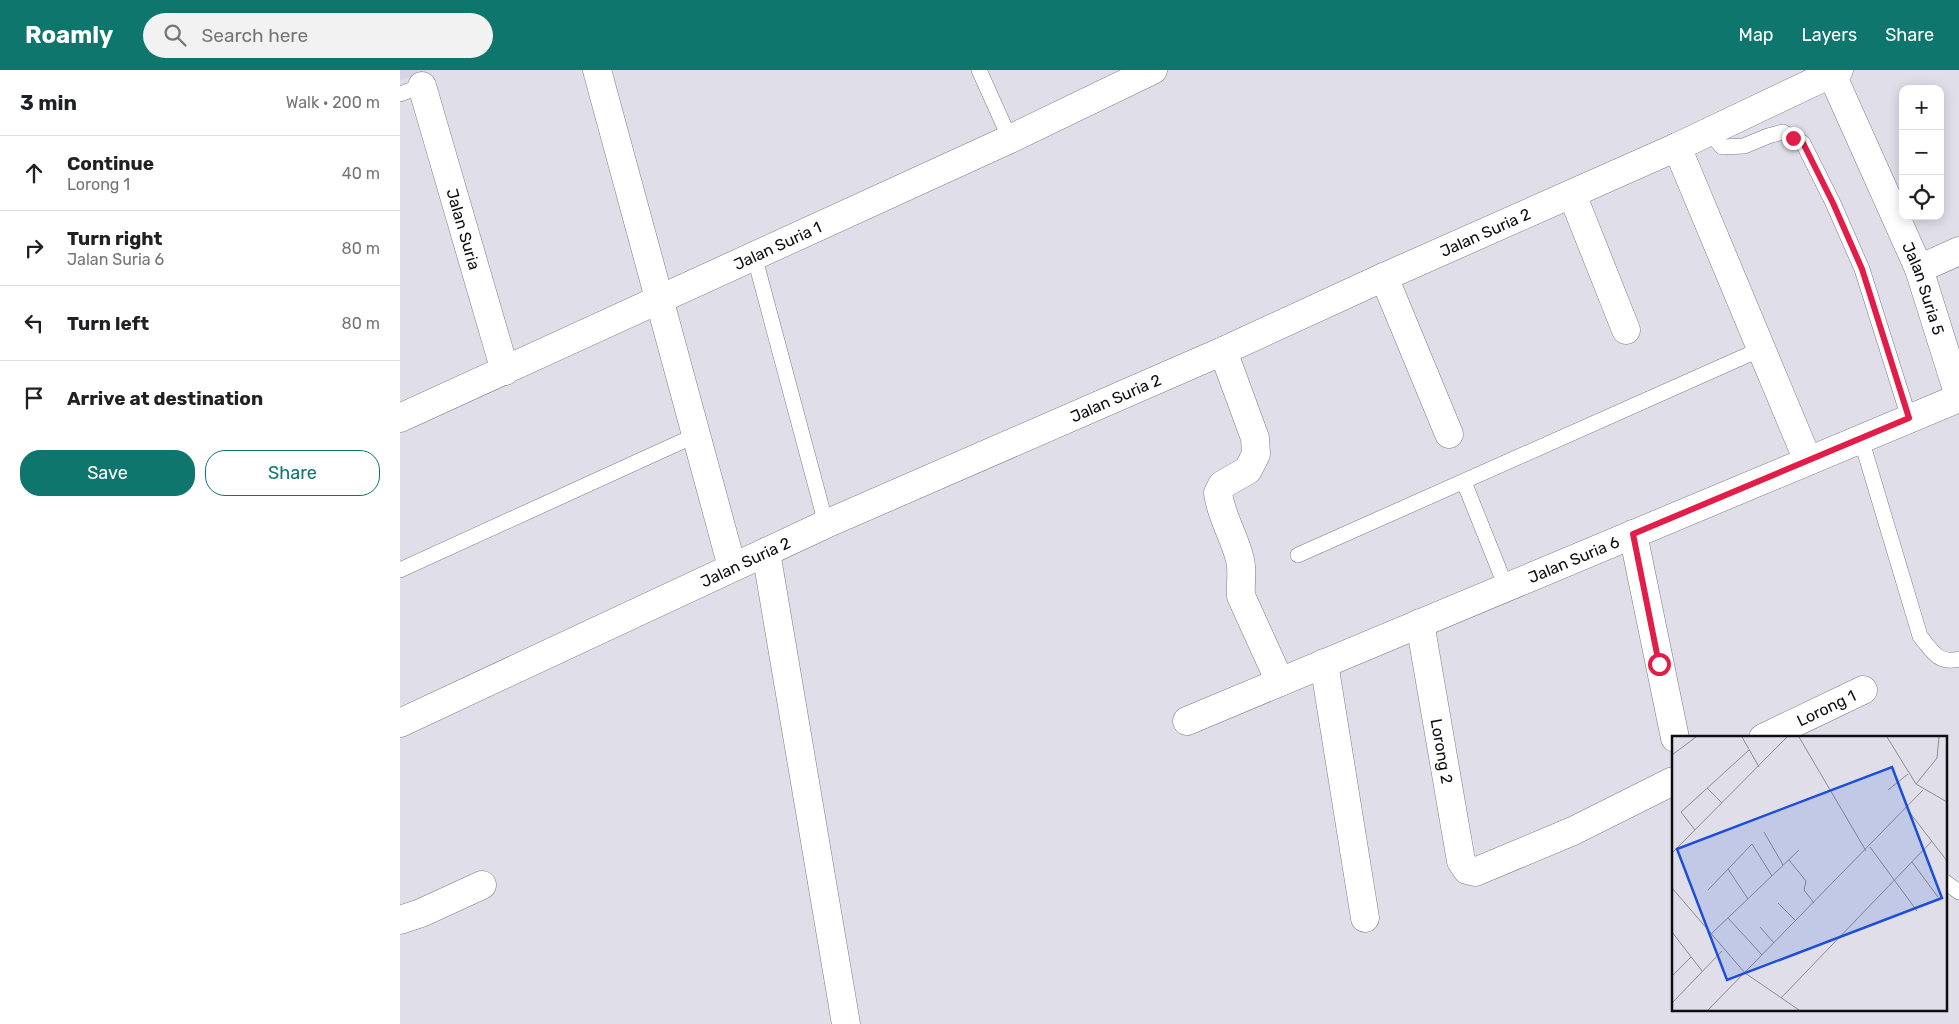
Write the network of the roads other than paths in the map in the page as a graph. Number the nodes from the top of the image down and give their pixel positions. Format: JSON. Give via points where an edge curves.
{"nodes":[{"id":1,"x":597,"y":70,"type":"edge"},
{"id":2,"x":979,"y":70,"type":"edge"},
{"id":3,"x":1152,"y":70,"type":"edge"},
{"id":4,"x":1834,"y":71,"type":"edge"},
{"id":5,"x":411,"y":90,"type":"edge"},
{"id":6,"x":1709,"y":132,"type":"junction"},
{"id":7,"x":1010,"y":139,"type":"junction"},
{"id":8,"x":1677,"y":147,"type":"junction"},
{"id":9,"x":1572,"y":194,"type":"junction"},
{"id":10,"x":1959,"y":251,"type":"edge"},
{"id":11,"x":754,"y":255,"type":"junction"},
{"id":12,"x":1919,"y":269,"type":"junction"},
{"id":13,"x":1384,"y":277,"type":"junction"},
{"id":14,"x":659,"y":299,"type":"junction"},
{"id":15,"x":1626,"y":330,"type":"dead end"},
{"id":16,"x":1760,"y":349,"type":"junction"},
{"id":17,"x":1223,"y":351,"type":"junction"},
{"id":18,"x":505,"y":371,"type":"junction"},
{"id":19,"x":1959,"y":397,"type":"edge"},
{"id":20,"x":400,"y":418,"type":"edge"},
{"id":21,"x":1909,"y":418,"type":"junction"},
{"id":22,"x":1449,"y":434,"type":"dead end"},
{"id":23,"x":696,"y":435,"type":"junction"},
{"id":24,"x":1861,"y":439,"type":"junction"},
{"id":25,"x":1808,"y":461,"type":"junction"},
{"id":26,"x":1464,"y":482,"type":"junction"},
{"id":27,"x":826,"y":524,"type":"junction"},
{"id":28,"x":1633,"y":534,"type":"junction"},
{"id":29,"x":766,"y":552,"type":"junction"},
{"id":30,"x":1298,"y":555,"type":"dead end"},
{"id":31,"x":732,"y":568,"type":"junction"},
{"id":32,"x":400,"y":570,"type":"edge"},
{"id":33,"x":1506,"y":587,"type":"junction"},
{"id":34,"x":1420,"y":623,"type":"junction"},
{"id":35,"x":1959,"y":659,"type":"edge"},
{"id":36,"x":1324,"y":663,"type":"junction"},
{"id":37,"x":1280,"y":682,"type":"junction"},
{"id":38,"x":1863,"y":690,"type":"dead end"},
{"id":39,"x":402,"y":713,"type":"edge"},
{"id":40,"x":1186,"y":721,"type":"dead end"},
{"id":41,"x":1674,"y":736,"type":"edge"},
{"id":42,"x":1766,"y":736,"type":"edge"},
{"id":43,"x":1672,"y":782,"type":"edge"},
{"id":44,"x":1946,"y":883,"type":"edge"},
{"id":45,"x":482,"y":885,"type":"dead end"},
{"id":46,"x":1959,"y":892,"type":"edge"},
{"id":47,"x":1365,"y":918,"type":"dead end"},
{"id":48,"x":400,"y":920,"type":"edge"},
{"id":49,"x":846,"y":1024,"type":"edge"}],
"edges":[{"from":1,"to":14,"type":"street"},
{"from":2,"to":7,"type":"lane"},
{"from":3,"to":7,"type":"street","name":"Jalan Suria 1"},
{"from":4,"to":6,"type":"street","name":"Jalan Suria 2"},
{"from":4,"to":12,"type":"street","name":"Jalan Suria 5"},
{"from":5,"to":18,"type":"street","name":"Jalan Suria"},
{"from":6,"to":8,"type":"street","name":"Jalan Suria 2"},
{"from":6,"to":21,"type":"lane","via":[[1722,147],[1744,146],[1783,132],[1803,143],[1862,269]]},
{"from":7,"to":11,"type":"street","name":"Jalan Suria 1"},
{"from":8,"to":9,"type":"street","name":"Jalan Suria 2"},
{"from":8,"to":16,"type":"street"},
{"from":9,"to":13,"type":"street","name":"Jalan Suria 2"},
{"from":9,"to":15,"type":"street"},
{"from":10,"to":12,"type":"street"},
{"from":11,"to":14,"type":"street","name":"Jalan Suria 1"},
{"from":11,"to":27,"type":"lane"},
{"from":12,"to":19,"type":"street","name":"Jalan Suria 5"},
{"from":13,"to":17,"type":"street","name":"Jalan Suria 2"},
{"from":13,"to":22,"type":"street"},
{"from":14,"to":18,"type":"street","name":"Jalan Suria 1"},
{"from":14,"to":23,"type":"street"},
{"from":16,"to":25,"type":"street"},
{"from":16,"to":26,"type":"lane"},
{"from":17,"to":27,"type":"street","name":"Jalan Suria 2"},
{"from":17,"to":37,"type":"street","via":[[1255,438],[1256,454],[1248,470],[1222,485],[1218,493],[1220,506],[1240,558],[1241,596]]},
{"from":18,"to":20,"type":"street","name":"Jalan Suria 1"},
{"from":19,"to":21,"type":"street","name":"Jalan Suria 6"},
{"from":21,"to":24,"type":"street","name":"Jalan Suria 6"},
{"from":23,"to":31,"type":"street"},
{"from":23,"to":32,"type":"lane"},
{"from":24,"to":25,"type":"street","name":"Jalan Suria 6"},
{"from":24,"to":35,"type":"lane","via":[[1920,636],[1940,658],[1950,662]]},
{"from":25,"to":28,"type":"street","name":"Jalan Suria 6"},
{"from":26,"to":30,"type":"lane"},
{"from":26,"to":33,"type":"lane"},
{"from":27,"to":29,"type":"street","name":"Jalan Suria 2"},
{"from":28,"to":33,"type":"street","name":"Jalan Suria 6"},
{"from":28,"to":41,"type":"street"},
{"from":29,"to":31,"type":"street","name":"Jalan Suria 2"},
{"from":29,"to":49,"type":"street"},
{"from":31,"to":39,"type":"street","name":"Jalan Suria 2"},
{"from":33,"to":34,"type":"street","name":"Jalan Suria 6"},
{"from":34,"to":36,"type":"street","name":"Jalan Suria 6"},
{"from":34,"to":43,"type":"street","name":"Lorong 2","via":[[1461,862],[1467,870],[1476,872],[1573,831]]},
{"from":36,"to":37,"type":"street","name":"Jalan Suria 6"},
{"from":36,"to":47,"type":"street"},
{"from":37,"to":40,"type":"street","name":"Jalan Suria 6"},
{"from":38,"to":42,"type":"street","name":"Lorong 1"},
{"from":44,"to":46,"type":"lane"},
{"from":45,"to":48,"type":"street"}]}
